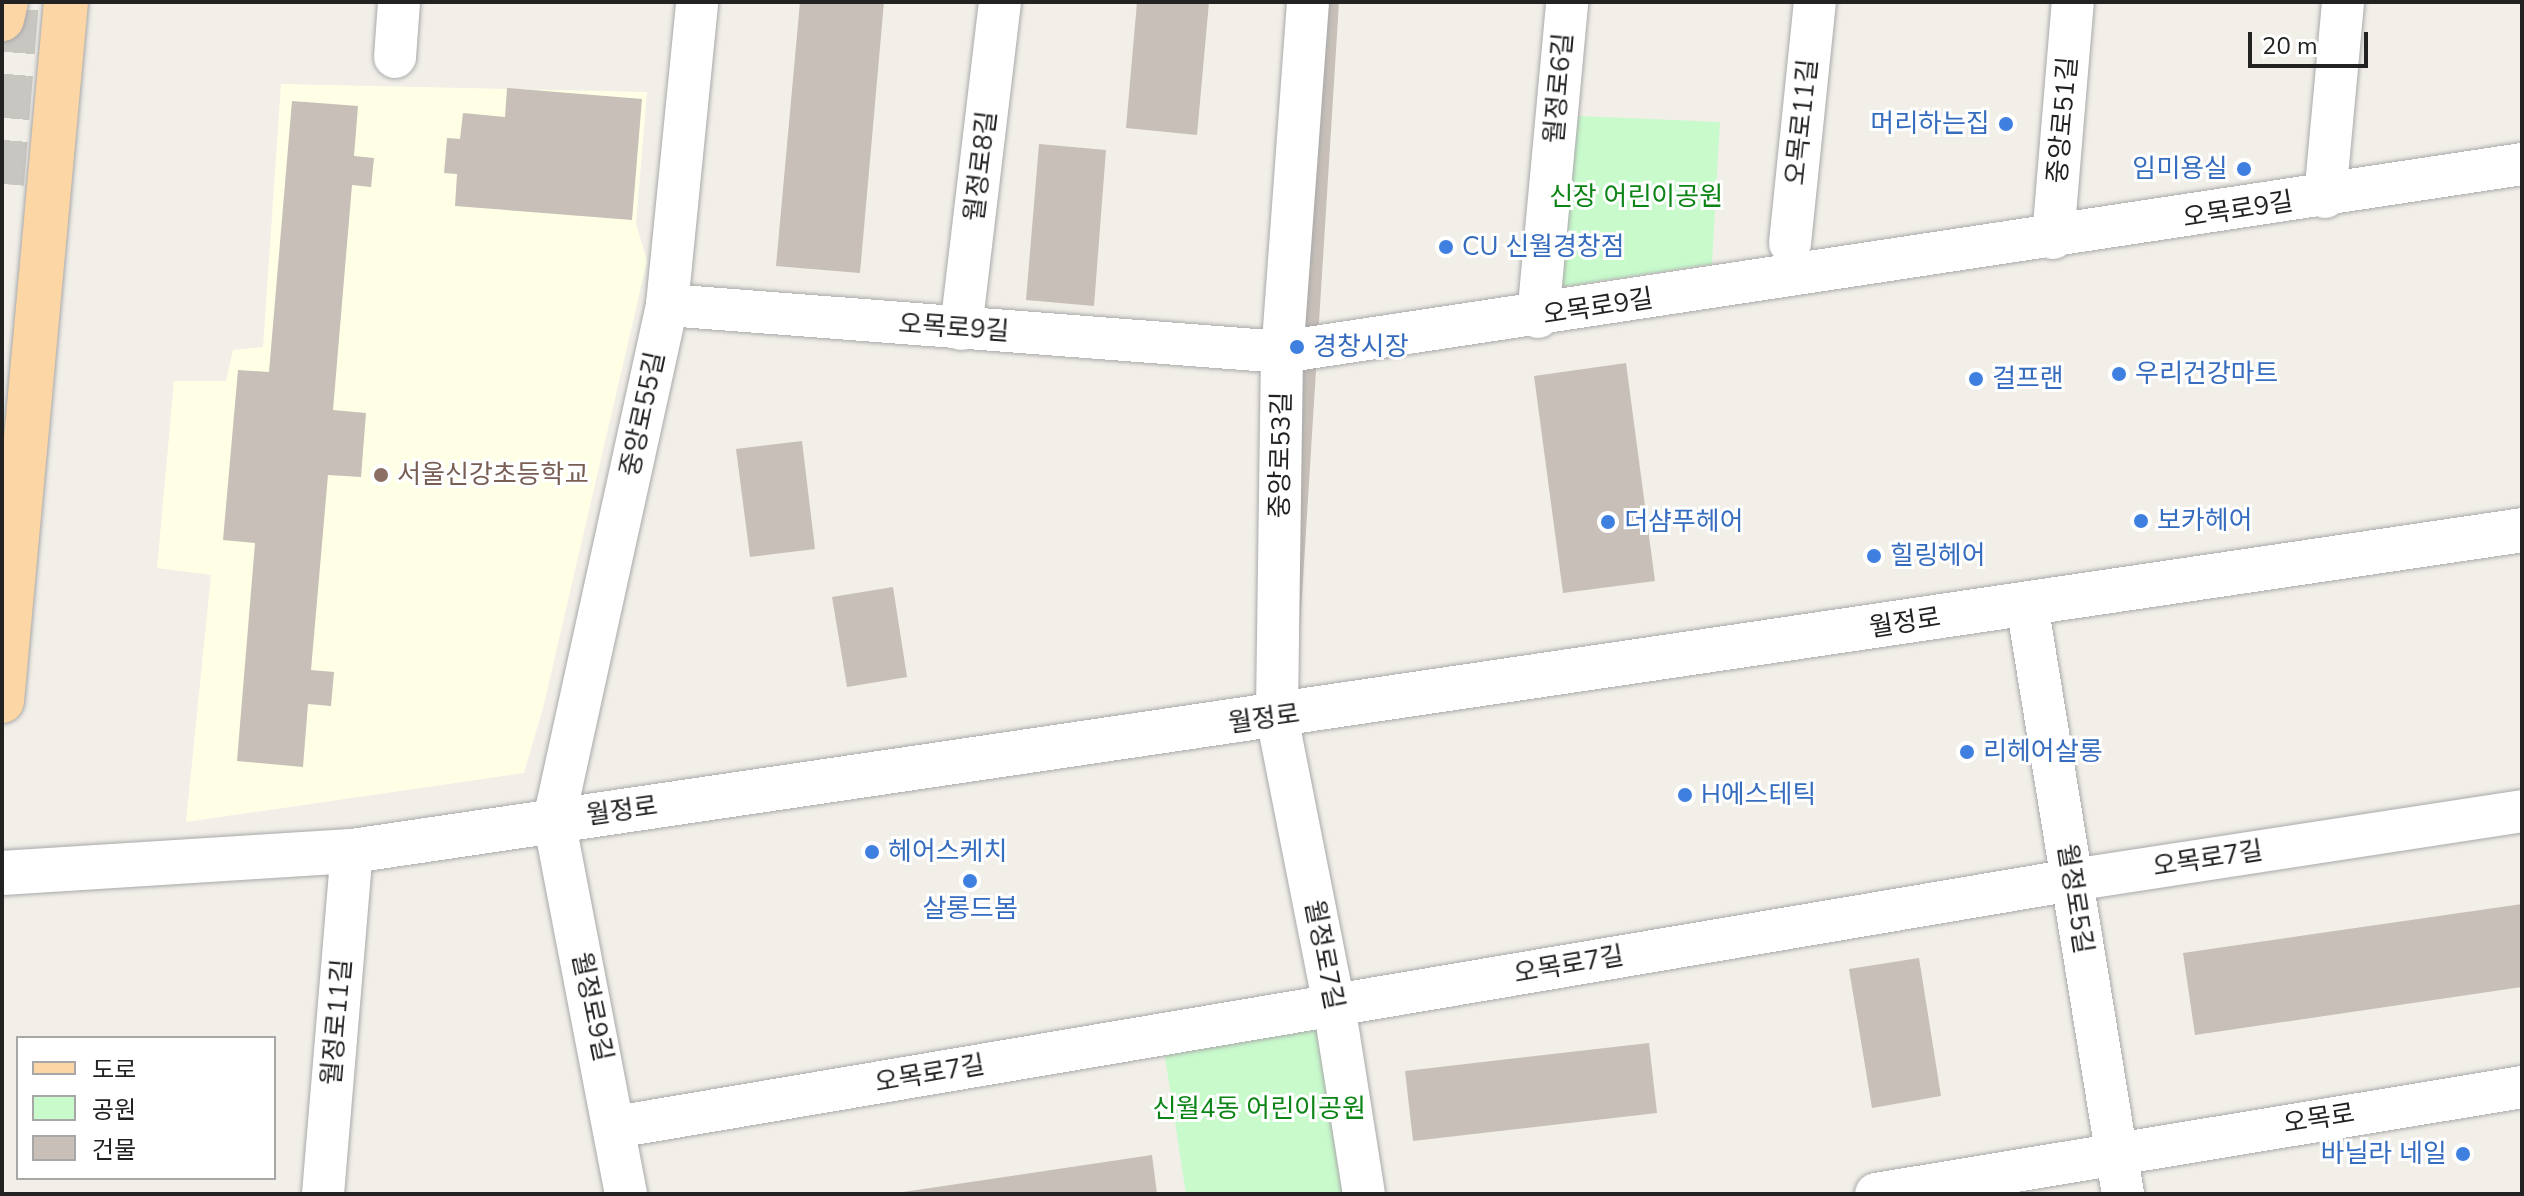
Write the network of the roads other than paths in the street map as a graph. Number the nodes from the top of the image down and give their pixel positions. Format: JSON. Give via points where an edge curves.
{"nodes":[{"id":1,"x":6,"y":2,"type":"edge"},
{"id":2,"x":66,"y":2,"type":"edge"},
{"id":3,"x":399,"y":2,"type":"edge"},
{"id":4,"x":697,"y":2,"type":"edge"},
{"id":5,"x":1000,"y":2,"type":"edge"},
{"id":6,"x":1308,"y":2,"type":"edge"},
{"id":7,"x":1567,"y":2,"type":"edge"},
{"id":8,"x":1815,"y":2,"type":"edge"},
{"id":9,"x":2073,"y":2,"type":"edge"},
{"id":10,"x":2343,"y":2,"type":"edge"},
{"id":11,"x":2,"y":19,"type":"edge"},
{"id":12,"x":395,"y":57,"type":"dead end"},
{"id":13,"x":2522,"y":164,"type":"edge"},
{"id":14,"x":2325,"y":197,"type":"junction"},
{"id":15,"x":2053,"y":238,"type":"junction"},
{"id":16,"x":1790,"y":243,"type":"dead end"},
{"id":17,"x":667,"y":305,"type":"junction"},
{"id":18,"x":1538,"y":317,"type":"junction"},
{"id":19,"x":961,"y":329,"type":"junction"},
{"id":20,"x":1282,"y":352,"type":"junction"},
{"id":21,"x":2522,"y":530,"type":"edge"},
{"id":22,"x":2027,"y":604,"type":"junction"},
{"id":23,"x":2,"y":701,"type":"edge"},
{"id":24,"x":1277,"y":717,"type":"junction"},
{"id":25,"x":2522,"y":811,"type":"edge"},
{"id":26,"x":554,"y":820,"type":"junction"},
{"id":27,"x":352,"y":851,"type":"junction"},
{"id":28,"x":2,"y":873,"type":"edge"},
{"id":29,"x":2072,"y":880,"type":"junction"},
{"id":30,"x":1334,"y":1005,"type":"junction"},
{"id":31,"x":2522,"y":1087,"type":"edge"},
{"id":32,"x":616,"y":1127,"type":"junction"},
{"id":33,"x":2116,"y":1151,"type":"junction"},
{"id":34,"x":323,"y":1194,"type":"edge"},
{"id":35,"x":626,"y":1194,"type":"edge"},
{"id":36,"x":1364,"y":1194,"type":"edge"},
{"id":37,"x":1876,"y":1194,"type":"edge"},
{"id":38,"x":2123,"y":1194,"type":"edge"}],
"edges":[{"from":1,"to":11,"type":"main road"},
{"from":2,"to":23,"type":"main road"},
{"from":3,"to":12,"type":"street"},
{"from":4,"to":17,"type":"street","name":"중앙로55길"},
{"from":5,"to":19,"type":"street","name":"월정로8길"},
{"from":6,"to":20,"type":"street","name":"중앙로53길"},
{"from":7,"to":18,"type":"street","name":"월정로6길"},
{"from":8,"to":16,"type":"street","name":"오목로11길"},
{"from":9,"to":15,"type":"street","name":"중앙로51길"},
{"from":10,"to":14,"type":"street"},
{"from":13,"to":14,"type":"street","name":"오목로9길"},
{"from":14,"to":15,"type":"street","name":"오목로9길"},
{"from":15,"to":18,"type":"street","name":"오목로9길"},
{"from":17,"to":19,"type":"street","name":"오목로9길"},
{"from":17,"to":26,"type":"street","name":"중앙로55길"},
{"from":18,"to":20,"type":"street","name":"오목로9길"},
{"from":19,"to":20,"type":"street","name":"오목로9길"},
{"from":20,"to":24,"type":"street","name":"중앙로53길"},
{"from":21,"to":22,"type":"street","name":"월정로"},
{"from":22,"to":24,"type":"street","name":"월정로"},
{"from":22,"to":29,"type":"street","name":"월정로5길"},
{"from":24,"to":26,"type":"street","name":"월정로"},
{"from":24,"to":30,"type":"street","name":"월정로7길"},
{"from":25,"to":29,"type":"street","name":"오목로7길"},
{"from":26,"to":27,"type":"street","name":"월정로"},
{"from":26,"to":32,"type":"street","name":"월정로9길"},
{"from":27,"to":28,"type":"street","name":"월정로"},
{"from":27,"to":34,"type":"street","name":"월정로11길"},
{"from":29,"to":30,"type":"street","name":"오목로7길"},
{"from":29,"to":33,"type":"street","name":"월정로5길"},
{"from":30,"to":32,"type":"street","name":"오목로7길"},
{"from":30,"to":36,"type":"street","name":"월정로7길"},
{"from":31,"to":33,"type":"street","name":"오목로"},
{"from":32,"to":35,"type":"street","name":"월정로9길"},
{"from":33,"to":37,"type":"street","name":"오목로"},
{"from":33,"to":38,"type":"street","name":"월정로5길"}]}
